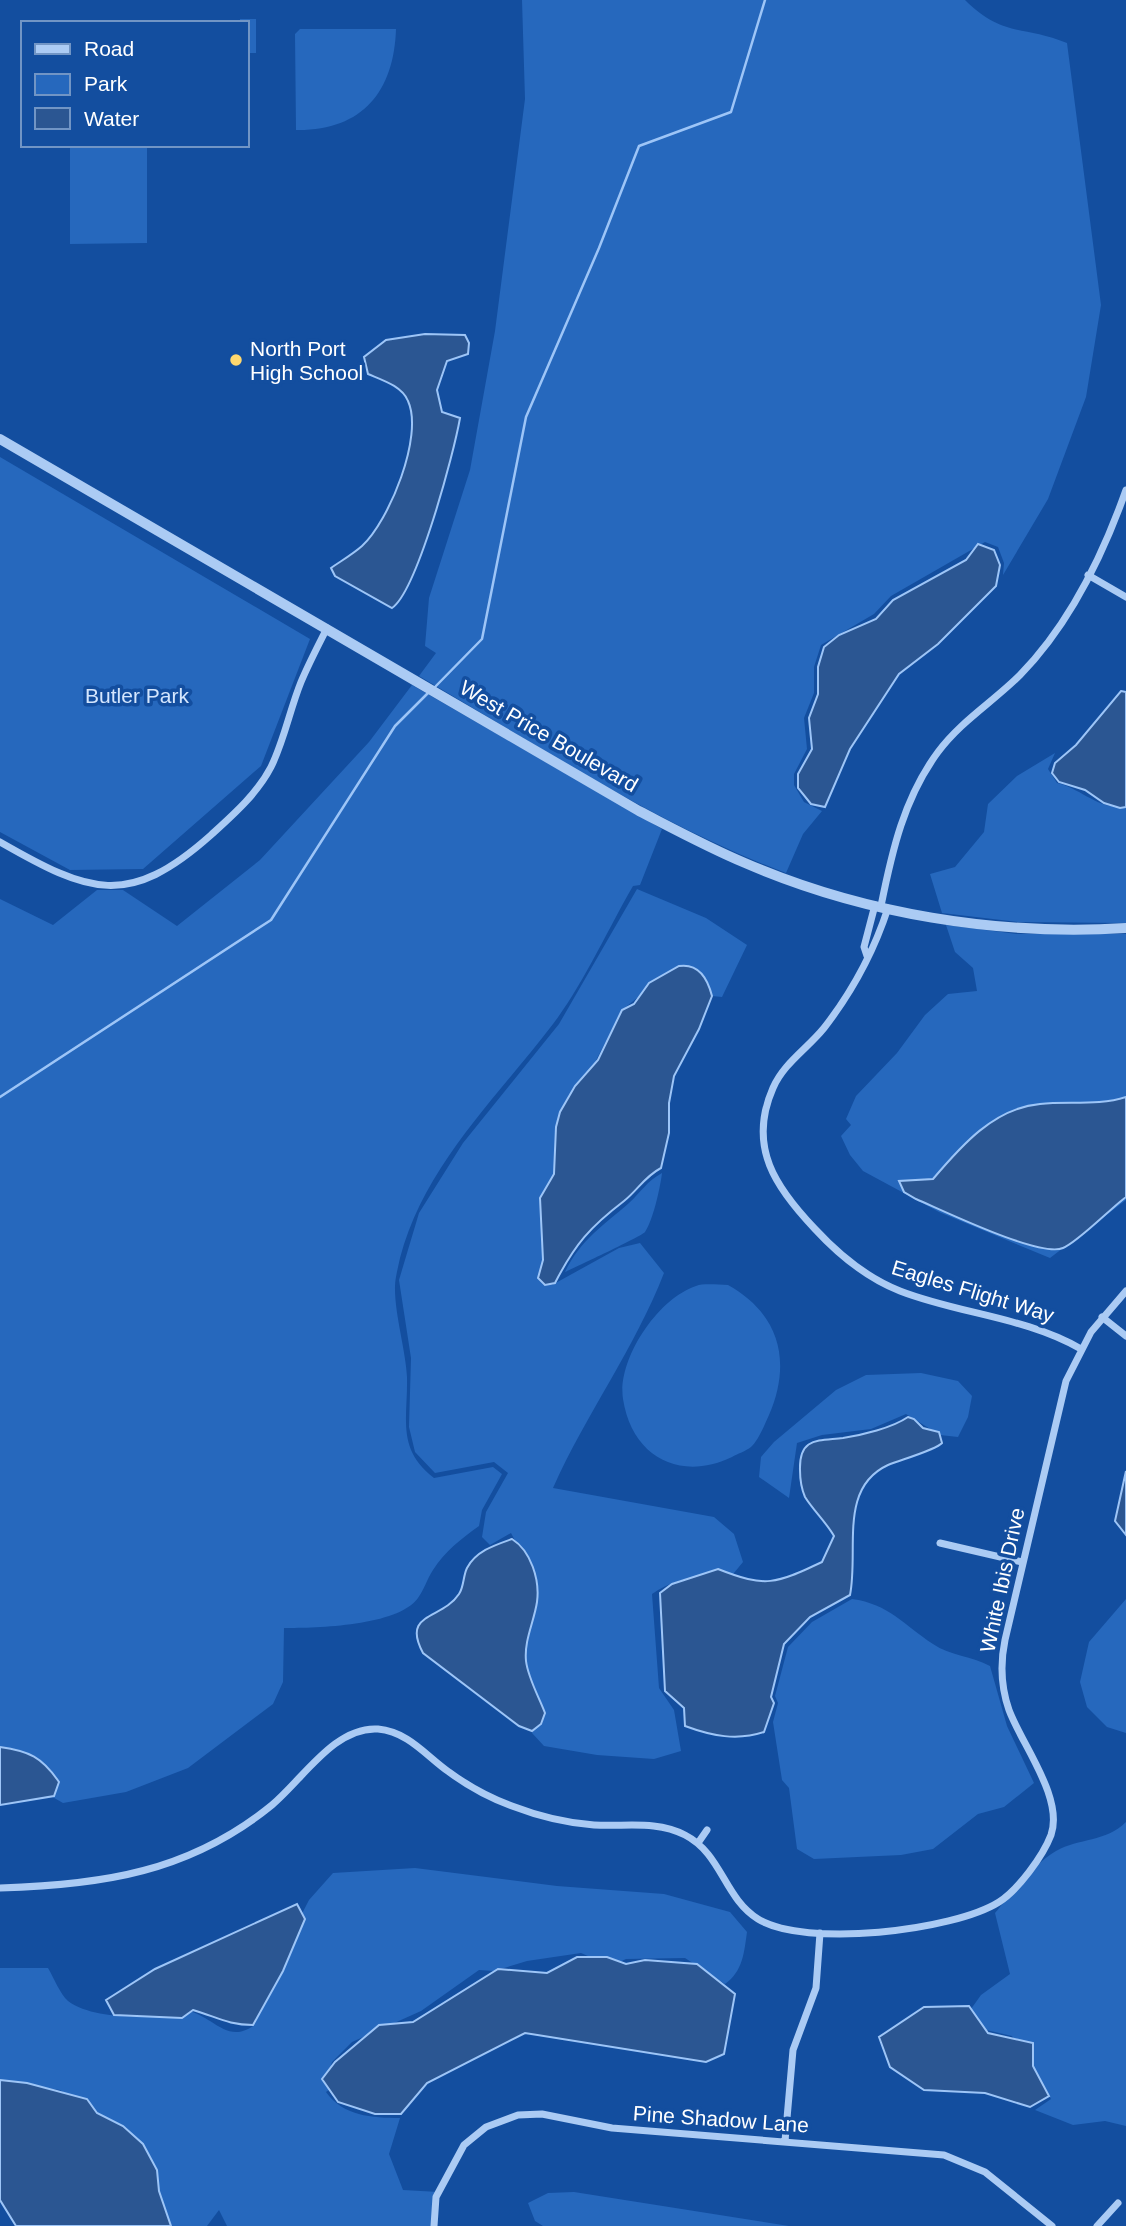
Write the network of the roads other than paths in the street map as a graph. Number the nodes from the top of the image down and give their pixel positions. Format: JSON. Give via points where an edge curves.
{"nodes":[{"id":1,"x":0,"y":439,"type":"edge"},
{"id":2,"x":1126,"y":490,"type":"edge"},
{"id":3,"x":1088,"y":575,"type":"junction"},
{"id":4,"x":1126,"y":597,"type":"edge"},
{"id":5,"x":327,"y":628,"type":"junction"},
{"id":6,"x":0,"y":842,"type":"edge"},
{"id":7,"x":881,"y":906,"type":"junction"},
{"id":8,"x":1126,"y":928,"type":"edge"},
{"id":9,"x":867,"y":956,"type":"junction"},
{"id":10,"x":1126,"y":1291,"type":"edge"},
{"id":11,"x":1102,"y":1317,"type":"junction"},
{"id":12,"x":1126,"y":1336,"type":"edge"},
{"id":13,"x":1081,"y":1349,"type":"junction"},
{"id":14,"x":940,"y":1543,"type":"dead end"},
{"id":15,"x":1022,"y":1562,"type":"junction"},
{"id":16,"x":707,"y":1830,"type":"dead end"},
{"id":17,"x":698,"y":1843,"type":"junction"},
{"id":18,"x":0,"y":1888,"type":"edge"},
{"id":19,"x":820,"y":1933,"type":"junction"},
{"id":20,"x":785,"y":2141,"type":"junction"},
{"id":21,"x":1118,"y":2203,"type":"dead end"},
{"id":22,"x":434,"y":2226,"type":"edge"},
{"id":23,"x":1052,"y":2226,"type":"edge"},
{"id":24,"x":1097,"y":2226,"type":"edge"}],
"edges":[{"from":1,"to":5,"type":"street","name":"West Price Boulevard"},
{"from":2,"to":3,"type":"street"},
{"from":3,"to":4,"type":"street"},
{"from":3,"to":7,"type":"street","via":[[1034,659],[953,735],[926,771],[901,824]]},
{"from":5,"to":6,"type":"street","via":[[302,680],[270,769],[245,802],[183,859],[136,882],[96,884],[54,873]]},
{"from":5,"to":7,"type":"street","name":"West Price Boulevard","via":[[639,811],[746,864]]},
{"from":7,"to":8,"type":"street","name":"West Price Boulevard","via":[[1017,928]]},
{"from":7,"to":9,"type":"street","name":"Eagles Flight Way","via":[[873,951]]},
{"from":7,"to":9,"type":"street","name":"Eagles Flight Way","via":[[864,947]]},
{"from":9,"to":13,"type":"street","name":"Eagles Flight Way","via":[[830,1020],[789,1063],[772,1090],[763,1135],[775,1180],[824,1239],[873,1278],[914,1296],[1048,1332]]},
{"from":10,"to":11,"type":"street","name":"White Ibis Drive"},
{"from":11,"to":12,"type":"street"},
{"from":11,"to":13,"type":"street","name":"White Ibis Drive"},
{"from":13,"to":15,"type":"street","name":"White Ibis Drive","via":[[1058,1405]]},
{"from":14,"to":15,"type":"street"},
{"from":15,"to":19,"type":"street","name":"White Ibis Drive","via":[[1003,1647],[1002,1675],[1010,1710],[1052,1804],[1053,1826],[1047,1843],[1010,1893],[990,1907],[903,1929]]},
{"from":16,"to":17,"type":"street"},
{"from":17,"to":18,"type":"street","name":"White Ibis Drive","via":[[657,1826],[577,1823],[518,1808],[464,1783],[404,1736],[366,1730],[340,1739],[252,1819],[178,1860],[103,1882]]},
{"from":17,"to":19,"type":"street","name":"White Ibis Drive","via":[[717,1863],[739,1904],[754,1917],[785,1930]]},
{"from":19,"to":20,"type":"street","via":[[816,1988],[793,2050]]},
{"from":20,"to":22,"type":"street","name":"Pine Shadow Lane","via":[[612,2128],[542,2114],[508,2118],[478,2132],[457,2154],[436,2197]]},
{"from":20,"to":23,"type":"street","name":"Pine Shadow Lane","via":[[914,2150],[957,2159],[999,2182]]},
{"from":21,"to":24,"type":"street"}]}
